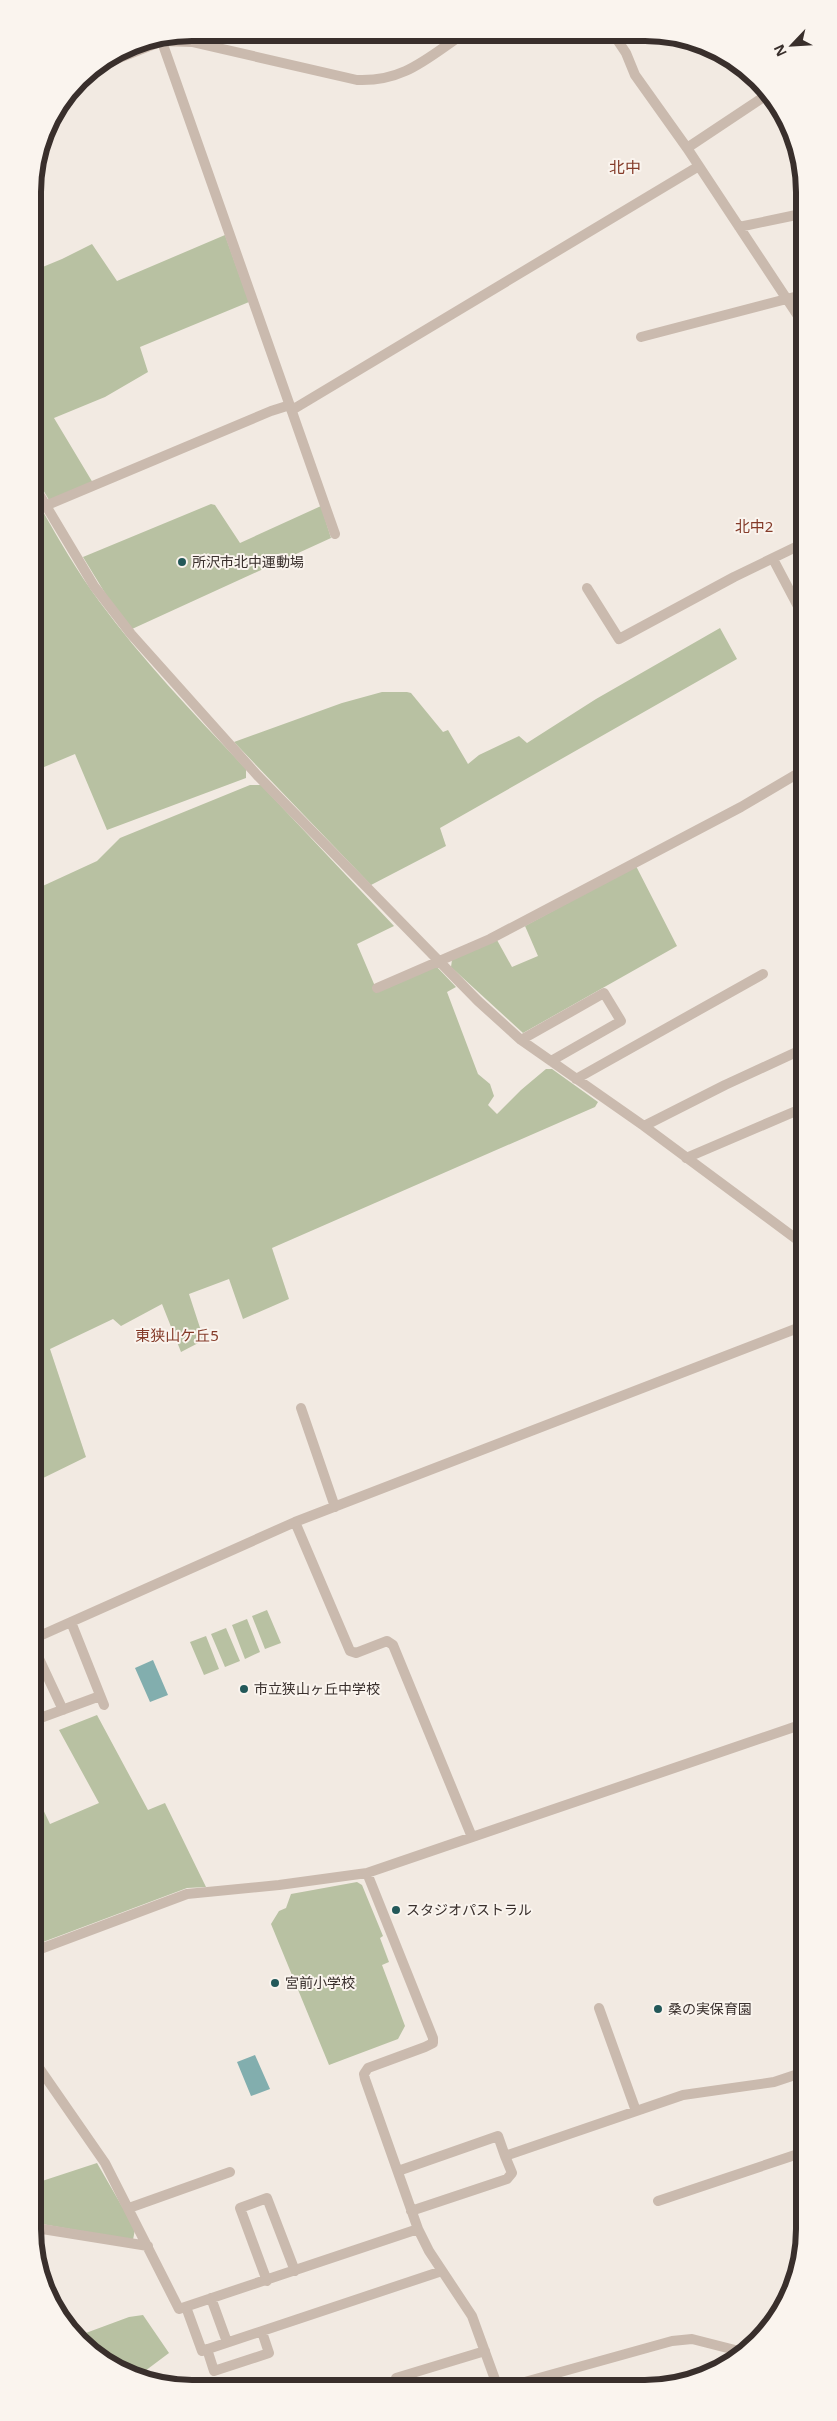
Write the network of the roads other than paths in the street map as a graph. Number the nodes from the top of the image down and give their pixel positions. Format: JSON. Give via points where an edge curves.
{"nodes":[{"id":1,"x":452,"y":41,"type":"edge"},
{"id":2,"x":618,"y":41,"type":"edge"},
{"id":3,"x":192,"y":42,"type":"edge"},
{"id":4,"x":162,"y":44,"type":"edge"},
{"id":5,"x":763,"y":97,"type":"edge"},
{"id":6,"x":687,"y":148,"type":"junction"},
{"id":7,"x":699,"y":166,"type":"junction"},
{"id":8,"x":796,"y":215,"type":"edge"},
{"id":9,"x":739,"y":227,"type":"junction"},
{"id":10,"x":796,"y":297,"type":"edge"},
{"id":11,"x":787,"y":299,"type":"junction"},
{"id":12,"x":796,"y":313,"type":"edge"},
{"id":13,"x":641,"y":337,"type":"dead end"},
{"id":14,"x":291,"y":407,"type":"junction"},
{"id":15,"x":42,"y":498,"type":"edge"},
{"id":16,"x":47,"y":506,"type":"junction"},
{"id":17,"x":42,"y":508,"type":"edge"},
{"id":18,"x":335,"y":534,"type":"dead end"},
{"id":19,"x":796,"y":547,"type":"edge"},
{"id":20,"x":773,"y":559,"type":"junction"},
{"id":21,"x":587,"y":588,"type":"dead end"},
{"id":22,"x":796,"y":602,"type":"edge"},
{"id":23,"x":796,"y":775,"type":"edge"},
{"id":24,"x":439,"y":961,"type":"junction"},
{"id":25,"x":763,"y":974,"type":"dead end"},
{"id":26,"x":377,"y":988,"type":"dead end"},
{"id":27,"x":521,"y":1040,"type":"junction"},
{"id":28,"x":796,"y":1052,"type":"edge"},
{"id":29,"x":551,"y":1061,"type":"junction"},
{"id":30,"x":576,"y":1079,"type":"junction"},
{"id":31,"x":796,"y":1111,"type":"edge"},
{"id":32,"x":644,"y":1126,"type":"junction"},
{"id":33,"x":686,"y":1158,"type":"junction"},
{"id":34,"x":795,"y":1238,"type":"edge"},
{"id":35,"x":795,"y":1329,"type":"edge"},
{"id":36,"x":301,"y":1408,"type":"dead end"},
{"id":37,"x":335,"y":1507,"type":"junction"},
{"id":38,"x":294,"y":1522,"type":"junction"},
{"id":39,"x":71,"y":1622,"type":"junction"},
{"id":40,"x":41,"y":1635,"type":"edge"},
{"id":41,"x":41,"y":1663,"type":"edge"},
{"id":42,"x":63,"y":1710,"type":"junction"},
{"id":43,"x":41,"y":1718,"type":"edge"},
{"id":44,"x":795,"y":1727,"type":"edge"},
{"id":45,"x":472,"y":1837,"type":"junction"},
{"id":46,"x":367,"y":1873,"type":"junction"},
{"id":47,"x":41,"y":1949,"type":"edge"},
{"id":48,"x":599,"y":2008,"type":"dead end"},
{"id":49,"x":41,"y":2071,"type":"edge"},
{"id":50,"x":795,"y":2075,"type":"edge"},
{"id":51,"x":636,"y":2111,"type":"junction"},
{"id":52,"x":795,"y":2155,"type":"edge"},
{"id":53,"x":505,"y":2156,"type":"junction"},
{"id":54,"x":398,"y":2171,"type":"junction"},
{"id":55,"x":230,"y":2172,"type":"dead end"},
{"id":56,"x":658,"y":2201,"type":"dead end"},
{"id":57,"x":129,"y":2208,"type":"junction"},
{"id":58,"x":411,"y":2211,"type":"junction"},
{"id":59,"x":41,"y":2229,"type":"edge"},
{"id":60,"x":418,"y":2229,"type":"junction"},
{"id":61,"x":148,"y":2246,"type":"junction"},
{"id":62,"x":295,"y":2271,"type":"junction"},
{"id":63,"x":442,"y":2271,"type":"junction"},
{"id":64,"x":267,"y":2281,"type":"junction"},
{"id":65,"x":212,"y":2298,"type":"junction"},
{"id":66,"x":186,"y":2307,"type":"junction"},
{"id":67,"x":262,"y":2332,"type":"junction"},
{"id":68,"x":227,"y":2342,"type":"junction"},
{"id":69,"x":207,"y":2350,"type":"junction"},
{"id":70,"x":735,"y":2350,"type":"edge"},
{"id":71,"x":486,"y":2351,"type":"junction"},
{"id":72,"x":396,"y":2378,"type":"dead end"},
{"id":73,"x":495,"y":2380,"type":"edge"},
{"id":74,"x":532,"y":2380,"type":"edge"}],
"edges":[{"from":1,"to":3,"type":"street","via":[[404,73],[372,81]]},
{"from":2,"to":6,"type":"street","via":[[635,75]]},
{"from":4,"to":14,"type":"street"},
{"from":5,"to":6,"type":"street"},
{"from":6,"to":7,"type":"street"},
{"from":7,"to":9,"type":"street"},
{"from":7,"to":14,"type":"street"},
{"from":8,"to":9,"type":"street"},
{"from":9,"to":11,"type":"street"},
{"from":10,"to":11,"type":"street"},
{"from":11,"to":12,"type":"street"},
{"from":11,"to":13,"type":"street"},
{"from":14,"to":16,"type":"street","via":[[270,411]]},
{"from":14,"to":18,"type":"street"},
{"from":15,"to":16,"type":"street"},
{"from":16,"to":17,"type":"street"},
{"from":16,"to":24,"type":"street","via":[[94,586],[131,634],[251,768]]},
{"from":19,"to":20,"type":"street"},
{"from":20,"to":21,"type":"street","via":[[619,639]]},
{"from":20,"to":22,"type":"street"},
{"from":23,"to":24,"type":"street","via":[[490,939]]},
{"from":24,"to":26,"type":"street"},
{"from":24,"to":27,"type":"street"},
{"from":25,"to":30,"type":"street"},
{"from":27,"to":29,"type":"street"},
{"from":27,"to":29,"type":"street","via":[[604,992],[621,1022]]},
{"from":28,"to":32,"type":"street"},
{"from":29,"to":30,"type":"street"},
{"from":30,"to":32,"type":"street"},
{"from":31,"to":33,"type":"street"},
{"from":32,"to":33,"type":"street"},
{"from":33,"to":34,"type":"street"},
{"from":35,"to":37,"type":"street"},
{"from":36,"to":37,"type":"street"},
{"from":37,"to":38,"type":"street"},
{"from":38,"to":39,"type":"street"},
{"from":38,"to":45,"type":"street","via":[[350,1651],[356,1653],[387,1641],[393,1645]]},
{"from":39,"to":40,"type":"street"},
{"from":39,"to":42,"type":"street","via":[[102,1700]]},
{"from":41,"to":42,"type":"street"},
{"from":42,"to":43,"type":"street"},
{"from":44,"to":45,"type":"street"},
{"from":45,"to":46,"type":"street"},
{"from":46,"to":47,"type":"street","via":[[188,1894]]},
{"from":46,"to":54,"type":"street","via":[[433,2038],[433,2043],[425,2047],[365,2070],[365,2079]]},
{"from":48,"to":51,"type":"street"},
{"from":49,"to":57,"type":"street","via":[[105,2163]]},
{"from":50,"to":51,"type":"street","via":[[774,2082],[683,2095]]},
{"from":51,"to":53,"type":"street"},
{"from":52,"to":56,"type":"street"},
{"from":53,"to":54,"type":"street","via":[[498,2136]]},
{"from":53,"to":58,"type":"street","via":[[512,2173],[507,2179]]},
{"from":54,"to":58,"type":"street"},
{"from":55,"to":57,"type":"street"},
{"from":57,"to":61,"type":"street"},
{"from":58,"to":60,"type":"street"},
{"from":59,"to":61,"type":"street"},
{"from":60,"to":62,"type":"street"},
{"from":60,"to":63,"type":"street"},
{"from":61,"to":66,"type":"street","via":[[179,2309]]},
{"from":62,"to":64,"type":"street"},
{"from":62,"to":64,"type":"street","via":[[267,2198],[240,2208]]},
{"from":63,"to":67,"type":"street"},
{"from":63,"to":71,"type":"street","via":[[472,2316]]},
{"from":64,"to":65,"type":"street"},
{"from":65,"to":66,"type":"street"},
{"from":65,"to":68,"type":"street"},
{"from":66,"to":69,"type":"street","via":[[202,2351]]},
{"from":67,"to":68,"type":"street"},
{"from":67,"to":69,"type":"street","via":[[268,2353],[214,2371]]},
{"from":68,"to":69,"type":"street"},
{"from":70,"to":74,"type":"street","via":[[692,2339],[672,2341]]},
{"from":71,"to":72,"type":"street"},
{"from":71,"to":73,"type":"street"}]}
